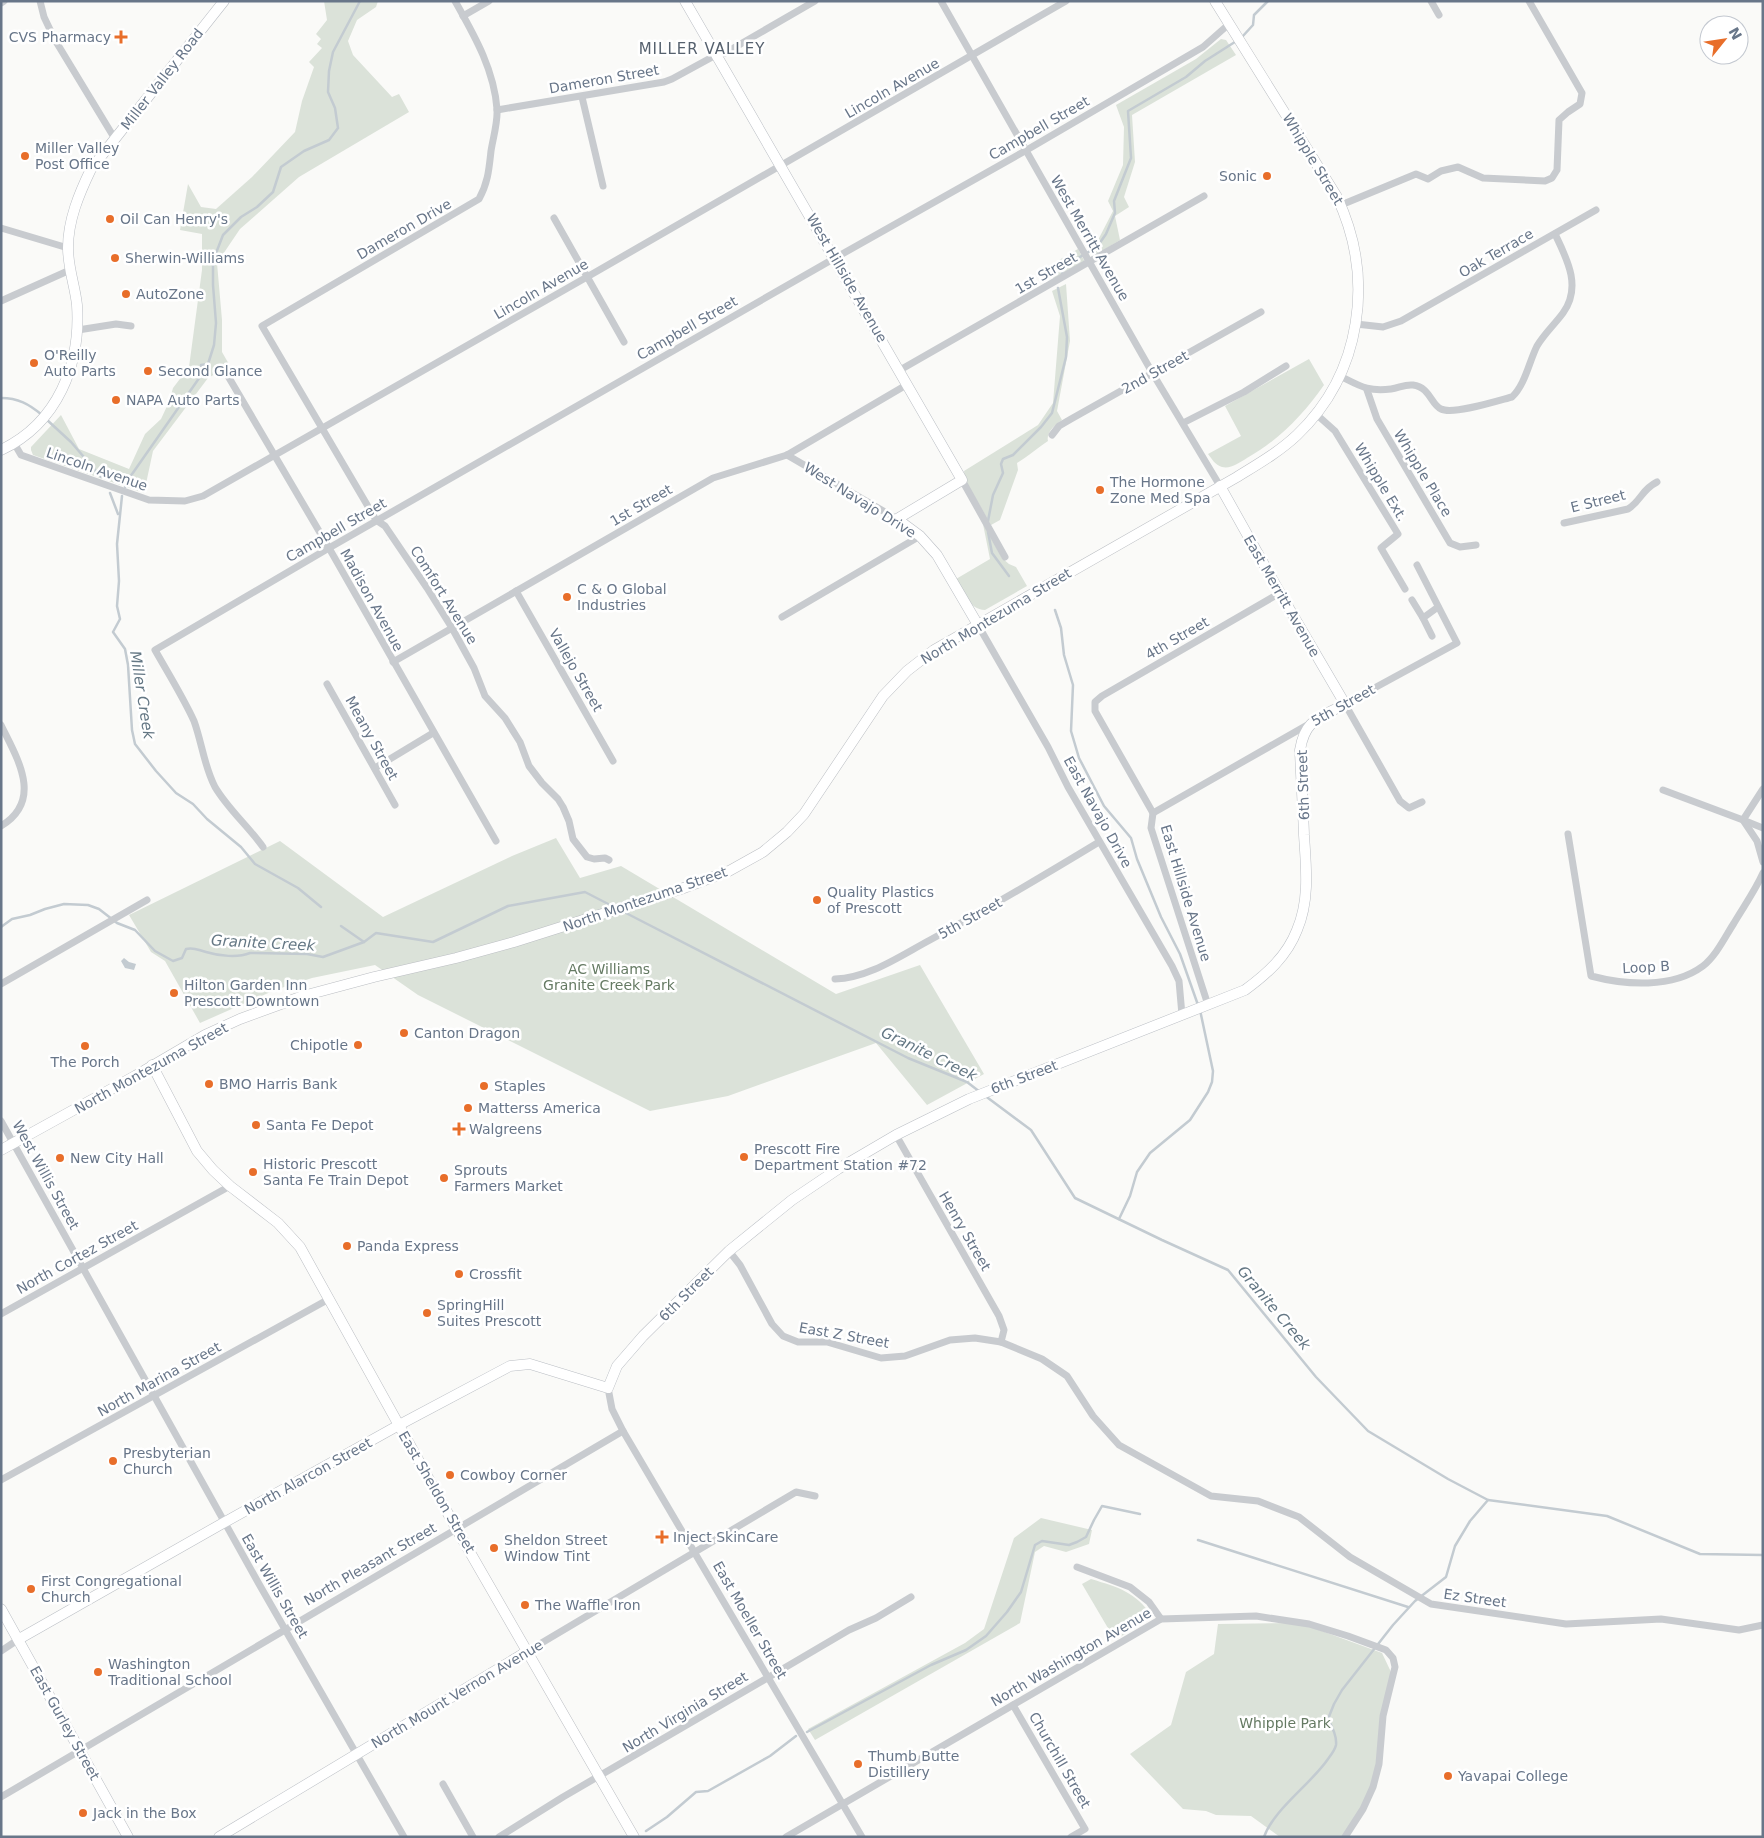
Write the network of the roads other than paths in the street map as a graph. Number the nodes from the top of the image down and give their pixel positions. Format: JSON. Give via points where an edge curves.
{"nodes":[{"id":1,"x":40,"y":1,"type":"edge"},
{"id":2,"x":224,"y":1,"type":"edge"},
{"id":3,"x":455,"y":1,"type":"edge"},
{"id":4,"x":489,"y":1,"type":"edge"},
{"id":5,"x":685,"y":1,"type":"edge"},
{"id":6,"x":815,"y":1,"type":"edge"},
{"id":7,"x":941,"y":1,"type":"edge"},
{"id":8,"x":1066,"y":1,"type":"edge"},
{"id":9,"x":1215,"y":1,"type":"edge"},
{"id":10,"x":1431,"y":1,"type":"edge"},
{"id":11,"x":1529,"y":1,"type":"edge"},
{"id":12,"x":1439,"y":15,"type":"dead end"},
{"id":13,"x":463,"y":16,"type":"junction"},
{"id":14,"x":1229,"y":24,"type":"junction"},
{"id":15,"x":716,"y":55,"type":"junction"},
{"id":16,"x":972,"y":56,"type":"junction"},
{"id":17,"x":582,"y":97,"type":"junction"},
{"id":18,"x":497,"y":110,"type":"junction"},
{"id":19,"x":115,"y":139,"type":"junction"},
{"id":20,"x":1025,"y":151,"type":"junction"},
{"id":21,"x":781,"y":165,"type":"junction"},
{"id":22,"x":603,"y":186,"type":"dead end"},
{"id":23,"x":1204,"y":196,"type":"dead end"},
{"id":24,"x":1342,"y":205,"type":"junction"},
{"id":25,"x":1596,"y":210,"type":"dead end"},
{"id":26,"x":554,"y":218,"type":"dead end"},
{"id":27,"x":1,"y":228,"type":"edge"},
{"id":28,"x":1555,"y":234,"type":"junction"},
{"id":29,"x":68,"y":248,"type":"junction"},
{"id":30,"x":835,"y":258,"type":"junction"},
{"id":31,"x":1090,"y":260,"type":"junction"},
{"id":32,"x":70,"y":270,"type":"junction"},
{"id":33,"x":587,"y":277,"type":"junction"},
{"id":34,"x":1,"y":301,"type":"edge"},
{"id":35,"x":1261,"y":312,"type":"dead end"},
{"id":36,"x":1356,"y":324,"type":"junction"},
{"id":37,"x":131,"y":326,"type":"dead end"},
{"id":38,"x":262,"y":326,"type":"joint"},
{"id":39,"x":78,"y":330,"type":"junction"},
{"id":40,"x":624,"y":342,"type":"dead end"},
{"id":41,"x":1286,"y":366,"type":"dead end"},
{"id":42,"x":900,"y":370,"type":"junction"},
{"id":43,"x":225,"y":371,"type":"dead end"},
{"id":44,"x":1153,"y":374,"type":"junction"},
{"id":45,"x":1340,"y":376,"type":"junction"},
{"id":46,"x":908,"y":384,"type":"junction"},
{"id":47,"x":1368,"y":390,"type":"junction"},
{"id":48,"x":1316,"y":414,"type":"junction"},
{"id":49,"x":1183,"y":423,"type":"junction"},
{"id":50,"x":321,"y":428,"type":"junction"},
{"id":51,"x":1052,"y":435,"type":"dead end"},
{"id":52,"x":14,"y":443,"type":"junction"},
{"id":53,"x":1,"y":450,"type":"edge"},
{"id":54,"x":274,"y":455,"type":"junction"},
{"id":55,"x":787,"y":455,"type":"junction"},
{"id":56,"x":962,"y":480,"type":"junction"},
{"id":57,"x":1657,"y":482,"type":"dead end"},
{"id":58,"x":1220,"y":486,"type":"junction"},
{"id":59,"x":897,"y":519,"type":"junction"},
{"id":60,"x":376,"y":520,"type":"junction"},
{"id":61,"x":1564,"y":523,"type":"dead end"},
{"id":62,"x":920,"y":536,"type":"junction"},
{"id":63,"x":1476,"y":545,"type":"dead end"},
{"id":64,"x":328,"y":548,"type":"junction"},
{"id":65,"x":1005,"y":557,"type":"dead end"},
{"id":66,"x":1417,"y":565,"type":"dead end"},
{"id":67,"x":1405,"y":589,"type":"dead end"},
{"id":68,"x":516,"y":591,"type":"junction"},
{"id":69,"x":1280,"y":593,"type":"junction"},
{"id":70,"x":1412,"y":600,"type":"dead end"},
{"id":71,"x":1438,"y":607,"type":"junction"},
{"id":72,"x":782,"y":617,"type":"dead end"},
{"id":73,"x":1423,"y":618,"type":"junction"},
{"id":74,"x":978,"y":625,"type":"junction"},
{"id":75,"x":452,"y":628,"type":"junction"},
{"id":76,"x":1432,"y":636,"type":"dead end"},
{"id":77,"x":393,"y":662,"type":"junction"},
{"id":78,"x":328,"y":684,"type":"dead end"},
{"id":79,"x":1345,"y":704,"type":"junction"},
{"id":80,"x":1095,"y":711,"type":"joint"},
{"id":81,"x":1310,"y":724,"type":"junction"},
{"id":82,"x":1,"y":725,"type":"edge"},
{"id":83,"x":433,"y":732,"type":"junction"},
{"id":84,"x":614,"y":761,"type":"dead end"},
{"id":85,"x":375,"y":768,"type":"junction"},
{"id":86,"x":1763,"y":789,"type":"edge"},
{"id":87,"x":1663,"y":790,"type":"dead end"},
{"id":88,"x":1422,"y":802,"type":"dead end"},
{"id":89,"x":395,"y":805,"type":"dead end"},
{"id":90,"x":1153,"y":813,"type":"junction"},
{"id":91,"x":1743,"y":820,"type":"junction"},
{"id":92,"x":3,"y":825,"type":"edge"},
{"id":93,"x":1763,"y":828,"type":"edge"},
{"id":94,"x":1568,"y":834,"type":"dead end"},
{"id":95,"x":496,"y":841,"type":"dead end"},
{"id":96,"x":1099,"y":842,"type":"junction"},
{"id":97,"x":263,"y":847,"type":"dead end"},
{"id":98,"x":609,"y":860,"type":"dead end"},
{"id":99,"x":1763,"y":862,"type":"edge"},
{"id":100,"x":1763,"y":873,"type":"edge"},
{"id":101,"x":147,"y":900,"type":"dead end"},
{"id":102,"x":835,"y":979,"type":"dead end"},
{"id":103,"x":1,"y":984,"type":"edge"},
{"id":104,"x":1202,"y":1007,"type":"junction"},
{"id":105,"x":1182,"y":1015,"type":"junction"},
{"id":106,"x":152,"y":1065,"type":"junction"},
{"id":107,"x":1,"y":1120,"type":"edge"},
{"id":108,"x":896,"y":1135,"type":"junction"},
{"id":109,"x":14,"y":1143,"type":"junction"},
{"id":110,"x":1,"y":1150,"type":"edge"},
{"id":111,"x":230,"y":1186,"type":"junction"},
{"id":112,"x":730,"y":1251,"type":"junction"},
{"id":113,"x":84,"y":1267,"type":"junction"},
{"id":114,"x":329,"y":1300,"type":"junction"},
{"id":115,"x":1,"y":1314,"type":"edge"},
{"id":116,"x":1001,"y":1342,"type":"junction"},
{"id":117,"x":608,"y":1388,"type":"junction"},
{"id":118,"x":154,"y":1395,"type":"junction"},
{"id":119,"x":399,"y":1426,"type":"junction"},
{"id":120,"x":624,"y":1432,"type":"junction"},
{"id":121,"x":1,"y":1480,"type":"edge"},
{"id":122,"x":815,"y":1496,"type":"dead end"},
{"id":123,"x":1211,"y":1496,"type":"joint"},
{"id":124,"x":225,"y":1522,"type":"junction"},
{"id":125,"x":456,"y":1528,"type":"junction"},
{"id":126,"x":696,"y":1553,"type":"junction"},
{"id":127,"x":1077,"y":1567,"type":"dead end"},
{"id":128,"x":911,"y":1597,"type":"dead end"},
{"id":129,"x":1,"y":1609,"type":"edge"},
{"id":130,"x":1161,"y":1619,"type":"junction"},
{"id":131,"x":1763,"y":1625,"type":"edge"},
{"id":132,"x":285,"y":1629,"type":"junction"},
{"id":133,"x":19,"y":1639,"type":"junction"},
{"id":134,"x":1,"y":1651,"type":"edge"},
{"id":135,"x":528,"y":1651,"type":"junction"},
{"id":136,"x":768,"y":1677,"type":"junction"},
{"id":137,"x":1013,"y":1705,"type":"junction"},
{"id":138,"x":79,"y":1750,"type":"junction"},
{"id":139,"x":357,"y":1754,"type":"junction"},
{"id":140,"x":600,"y":1777,"type":"junction"},
{"id":141,"x":443,"y":1784,"type":"dead end"},
{"id":142,"x":1,"y":1797,"type":"edge"},
{"id":143,"x":842,"y":1803,"type":"junction"},
{"id":144,"x":128,"y":1837,"type":"edge"},
{"id":145,"x":219,"y":1837,"type":"edge"},
{"id":146,"x":404,"y":1837,"type":"edge"},
{"id":147,"x":473,"y":1837,"type":"edge"},
{"id":148,"x":499,"y":1837,"type":"edge"},
{"id":149,"x":634,"y":1837,"type":"edge"},
{"id":150,"x":786,"y":1837,"type":"edge"},
{"id":151,"x":862,"y":1837,"type":"edge"},
{"id":152,"x":1071,"y":1837,"type":"edge"},
{"id":153,"x":1345,"y":1837,"type":"edge"}],
"edges":[{"from":1,"to":19,"type":"street","via":[[55,40]]},
{"from":2,"to":19,"type":"main road","name":"Miller Valley Road"},
{"from":3,"to":13,"type":"street","name":"Dameron Drive"},
{"from":4,"to":13,"type":"street"},
{"from":5,"to":15,"type":"main road","name":"West Hillside Avenue"},
{"from":6,"to":15,"type":"street","name":"Dameron Street","via":[[725,53]]},
{"from":7,"to":16,"type":"street","name":"West Merritt Avenue"},
{"from":8,"to":16,"type":"street","name":"Lincoln Avenue"},
{"from":9,"to":14,"type":"main road","name":"Whipple Street"},
{"from":10,"to":12,"type":"street"},
{"from":11,"to":24,"type":"street","via":[[1582,93],[1580,104],[1559,120],[1557,170],[1552,178],[1544,181],[1483,178],[1458,166],[1428,179],[1416,174]]},
{"from":13,"to":18,"type":"street","name":"Dameron Drive","via":[[493,82]]},
{"from":14,"to":20,"type":"street","name":"Campbell Street","via":[[1203,47]]},
{"from":14,"to":24,"type":"main road","name":"Whipple Street"},
{"from":15,"to":17,"type":"street","name":"Dameron Street","via":[[664,82]]},
{"from":15,"to":21,"type":"main road","name":"West Hillside Avenue"},
{"from":16,"to":20,"type":"street","name":"West Merritt Avenue"},
{"from":16,"to":21,"type":"street","name":"Lincoln Avenue"},
{"from":17,"to":18,"type":"street","name":"Dameron Street"},
{"from":17,"to":22,"type":"street"},
{"from":18,"to":38,"type":"street","name":"Dameron Drive","via":[[486,187],[479,199]]},
{"from":19,"to":29,"type":"main road","name":"Miller Valley Road","via":[[91,169],[77,199]]},
{"from":20,"to":30,"type":"street","name":"Campbell Street"},
{"from":20,"to":31,"type":"street","name":"West Merritt Avenue"},
{"from":21,"to":30,"type":"main road","name":"West Hillside Avenue"},
{"from":21,"to":33,"type":"street","name":"Lincoln Avenue"},
{"from":23,"to":31,"type":"street","name":"1st Street"},
{"from":24,"to":36,"type":"main road","name":"Whipple Street","via":[[1358,266]]},
{"from":25,"to":28,"type":"street"},
{"from":26,"to":33,"type":"street"},
{"from":27,"to":29,"type":"street"},
{"from":28,"to":36,"type":"street","name":"Oak Terrace","via":[[1401,321],[1383,327]]},
{"from":28,"to":47,"type":"street","name":"Oak Terrace","via":[[1572,276],[1571,301],[1540,340],[1519,391],[1512,397],[1451,412],[1439,409],[1425,390],[1415,385]]},
{"from":29,"to":32,"type":"main road","name":"Miller Valley Road"},
{"from":30,"to":42,"type":"main road","name":"West Hillside Avenue"},
{"from":30,"to":60,"type":"street","name":"Campbell Street"},
{"from":31,"to":42,"type":"street","name":"1st Street"},
{"from":31,"to":44,"type":"street","name":"West Merritt Avenue"},
{"from":32,"to":34,"type":"street"},
{"from":32,"to":39,"type":"main road","name":"Miller Valley Road"},
{"from":33,"to":40,"type":"street"},
{"from":33,"to":50,"type":"street","name":"Lincoln Avenue"},
{"from":35,"to":44,"type":"street","name":"2nd Street"},
{"from":36,"to":45,"type":"main road","name":"Whipple Street"},
{"from":37,"to":39,"type":"street","via":[[116,324]]},
{"from":38,"to":50,"type":"street","name":"Comfort Avenue"},
{"from":39,"to":52,"type":"main road","name":"Miller Valley Road","via":[[66,385],[36,426]]},
{"from":41,"to":49,"type":"street"},
{"from":42,"to":46,"type":"main road","name":"West Hillside Avenue"},
{"from":43,"to":54,"type":"street","name":"Madison Avenue"},
{"from":44,"to":49,"type":"street","name":"West Merritt Avenue"},
{"from":44,"to":51,"type":"street","name":"2nd Street","via":[[1059,426]]},
{"from":45,"to":47,"type":"street","name":"Oak Terrace"},
{"from":45,"to":48,"type":"main road","name":"Whipple Street"},
{"from":46,"to":55,"type":"street","name":"1st Street"},
{"from":46,"to":56,"type":"main road","name":"West Hillside Avenue"},
{"from":47,"to":63,"type":"street","name":"Whipple Place","via":[[1377,419],[1450,543],[1460,547]]},
{"from":48,"to":58,"type":"main road","name":"North Montezuma Street","via":[[1269,458]]},
{"from":48,"to":67,"type":"street","name":"Whipple Ext.","via":[[1336,431],[1398,534],[1381,548]]},
{"from":49,"to":58,"type":"street","name":"West Merritt Avenue"},
{"from":50,"to":54,"type":"street","name":"Lincoln Avenue"},
{"from":50,"to":60,"type":"street","name":"Comfort Avenue"},
{"from":52,"to":53,"type":"main road","name":"Miller Valley Road"},
{"from":52,"to":54,"type":"street","name":"Lincoln Avenue","via":[[21,455],[35,461],[149,500],[168,502],[203,496]]},
{"from":54,"to":64,"type":"street","name":"Madison Avenue"},
{"from":55,"to":59,"type":"street","name":"West Navajo Drive"},
{"from":55,"to":68,"type":"street","name":"1st Street","via":[[713,478]]},
{"from":56,"to":59,"type":"main road"},
{"from":56,"to":65,"type":"street","name":"West Hillside Avenue"},
{"from":57,"to":61,"type":"street","name":"E Street","via":[[1647,487],[1628,509]]},
{"from":58,"to":69,"type":"main road","name":"East Merritt Avenue"},
{"from":58,"to":74,"type":"main road","name":"North Montezuma Street"},
{"from":59,"to":62,"type":"main road","name":"West Navajo Drive"},
{"from":60,"to":64,"type":"street","name":"Campbell Street"},
{"from":60,"to":75,"type":"street","name":"Comfort Avenue","via":[[385,526]]},
{"from":62,"to":72,"type":"street"},
{"from":62,"to":74,"type":"main road","name":"West Navajo Drive","via":[[937,555]]},
{"from":64,"to":77,"type":"street","name":"Madison Avenue"},
{"from":64,"to":97,"type":"street","name":"Campbell Street","via":[[155,650],[194,721],[205,765],[216,787]]},
{"from":66,"to":71,"type":"street","name":"5th Street"},
{"from":68,"to":75,"type":"street","name":"1st Street"},
{"from":68,"to":84,"type":"street","name":"Vallejo Street"},
{"from":69,"to":79,"type":"main road","name":"East Merritt Avenue"},
{"from":69,"to":80,"type":"street","name":"4th Street","via":[[1102,696],[1095,702]]},
{"from":70,"to":73,"type":"street"},
{"from":71,"to":73,"type":"street"},
{"from":71,"to":79,"type":"street","name":"5th Street","via":[[1457,643]]},
{"from":73,"to":76,"type":"street"},
{"from":74,"to":96,"type":"street","name":"East Navajo Drive"},
{"from":74,"to":106,"type":"main road","name":"North Montezuma Street","via":[[934,650],[907,671],[883,696],[812,804],[787,832],[763,852],[729,871],[514,942],[303,996],[240,1019]]},
{"from":75,"to":77,"type":"street","name":"1st Street"},
{"from":75,"to":98,"type":"street","name":"Comfort Avenue","via":[[485,696],[506,718],[529,766],[563,807],[573,839],[587,857]]},
{"from":77,"to":83,"type":"street","name":"Madison Avenue"},
{"from":78,"to":85,"type":"street","name":"Meany Street"},
{"from":79,"to":81,"type":"main road","name":"5th Street"},
{"from":79,"to":88,"type":"street","via":[[1400,801],[1409,808]]},
{"from":80,"to":90,"type":"street","name":"East Hillside Avenue"},
{"from":81,"to":90,"type":"street","name":"5th Street"},
{"from":81,"to":104,"type":"main road","name":"6th Street","via":[[1302,735],[1300,750],[1306,878],[1304,908],[1298,929],[1279,960],[1263,976],[1245,990]]},
{"from":82,"to":92,"type":"street","via":[[25,782],[24,797],[18,811]]},
{"from":83,"to":85,"type":"street"},
{"from":83,"to":95,"type":"street","name":"Madison Avenue"},
{"from":85,"to":89,"type":"street","name":"Meany Street"},
{"from":86,"to":91,"type":"street"},
{"from":87,"to":91,"type":"street"},
{"from":90,"to":104,"type":"street","name":"East Hillside Avenue","via":[[1152,828]]},
{"from":91,"to":93,"type":"street"},
{"from":91,"to":99,"type":"street","via":[[1757,841]]},
{"from":94,"to":100,"type":"street","name":"Loop B","via":[[1591,976],[1606,980],[1632,983],[1663,981],[1687,975],[1704,966]]},
{"from":96,"to":102,"type":"street","name":"5th Street","via":[[879,968]]},
{"from":96,"to":105,"type":"street","name":"East Navajo Drive","via":[[1172,966],[1178,981]]},
{"from":101,"to":103,"type":"street"},
{"from":104,"to":105,"type":"main road","name":"6th Street"},
{"from":105,"to":108,"type":"main road","name":"6th Street","via":[[992,1089]]},
{"from":106,"to":109,"type":"main road","name":"North Montezuma Street"},
{"from":106,"to":111,"type":"main road","name":"East Sheldon Street","via":[[197,1151]]},
{"from":107,"to":109,"type":"street","name":"West Willis Street"},
{"from":108,"to":112,"type":"main road","name":"6th Street","via":[[815,1184]]},
{"from":108,"to":116,"type":"street","name":"Henry Street","via":[[999,1316],[1004,1330]]},
{"from":109,"to":110,"type":"main road","name":"North Montezuma Street"},
{"from":109,"to":113,"type":"street","name":"West Willis Street"},
{"from":111,"to":113,"type":"street","name":"North Cortez Street"},
{"from":111,"to":114,"type":"main road","name":"East Sheldon Street","via":[[291,1235]]},
{"from":112,"to":116,"type":"street","name":"East Z Street","via":[[772,1324],[783,1336],[798,1342],[827,1342],[881,1358],[905,1356],[950,1340],[975,1338]]},
{"from":112,"to":117,"type":"main road","name":"6th Street","via":[[642,1336],[617,1366]]},
{"from":113,"to":115,"type":"street","name":"North Cortez Street"},
{"from":113,"to":118,"type":"street","name":"East Willis Street"},
{"from":114,"to":118,"type":"street","name":"North Marina Street"},
{"from":114,"to":119,"type":"main road","name":"East Sheldon Street"},
{"from":116,"to":123,"type":"street","name":"East Z Street","via":[[1042,1359],[1067,1376],[1093,1416],[1119,1445]]},
{"from":117,"to":119,"type":"main road","name":"North Alarcon Street","via":[[530,1364],[510,1366]]},
{"from":117,"to":120,"type":"street","name":"East Moeller Street","via":[[612,1409]]},
{"from":118,"to":121,"type":"street","name":"North Marina Street"},
{"from":118,"to":124,"type":"street","name":"East Willis Street"},
{"from":119,"to":124,"type":"main road","name":"North Alarcon Street"},
{"from":119,"to":125,"type":"main road","name":"East Sheldon Street"},
{"from":120,"to":125,"type":"street","name":"North Pleasant Street"},
{"from":120,"to":126,"type":"street","name":"East Moeller Street"},
{"from":122,"to":126,"type":"street","name":"North Mount Vernon Avenue","via":[[796,1492]]},
{"from":123,"to":131,"type":"street","name":"Ez Street","via":[[1258,1501],[1299,1517],[1350,1557],[1431,1604],[1566,1624],[1661,1619],[1739,1630]]},
{"from":124,"to":132,"type":"street","name":"East Willis Street"},
{"from":124,"to":133,"type":"main road","name":"North Alarcon Street"},
{"from":125,"to":132,"type":"street","name":"North Pleasant Street"},
{"from":125,"to":135,"type":"main road","name":"East Sheldon Street"},
{"from":126,"to":135,"type":"street","name":"North Mount Vernon Avenue"},
{"from":126,"to":136,"type":"street","name":"East Moeller Street"},
{"from":127,"to":130,"type":"street","via":[[1130,1587],[1149,1602]]},
{"from":128,"to":136,"type":"street","name":"North Virginia Street"},
{"from":129,"to":133,"type":"main road","name":"East Gurley Street"},
{"from":130,"to":137,"type":"street","name":"North Washington Avenue"},
{"from":130,"to":153,"type":"street","name":"North Washington Avenue","via":[[1256,1616],[1309,1624],[1386,1650],[1393,1658],[1395,1667],[1383,1716],[1379,1764],[1363,1809]]},
{"from":132,"to":138,"type":"street","name":"North Pleasant Street"},
{"from":132,"to":139,"type":"street","name":"East Willis Street"},
{"from":133,"to":134,"type":"street"},
{"from":133,"to":138,"type":"main road","name":"East Gurley Street"},
{"from":135,"to":139,"type":"main road","name":"North Mount Vernon Avenue"},
{"from":135,"to":140,"type":"main road","name":"East Sheldon Street"},
{"from":136,"to":140,"type":"street","name":"North Virginia Street"},
{"from":136,"to":143,"type":"street","name":"East Moeller Street"},
{"from":137,"to":143,"type":"street","name":"North Washington Avenue"},
{"from":137,"to":152,"type":"street","name":"Churchill Street","via":[[1085,1829]]},
{"from":138,"to":142,"type":"street","name":"North Pleasant Street"},
{"from":138,"to":144,"type":"main road","name":"East Gurley Street"},
{"from":139,"to":145,"type":"main road","name":"North Mount Vernon Avenue"},
{"from":139,"to":146,"type":"street","name":"East Willis Street"},
{"from":140,"to":148,"type":"street","name":"North Virginia Street"},
{"from":140,"to":149,"type":"main road","name":"East Sheldon Street"},
{"from":141,"to":147,"type":"street"},
{"from":143,"to":150,"type":"street","name":"North Washington Avenue"},
{"from":143,"to":151,"type":"street","name":"East Moeller Street"}]}
